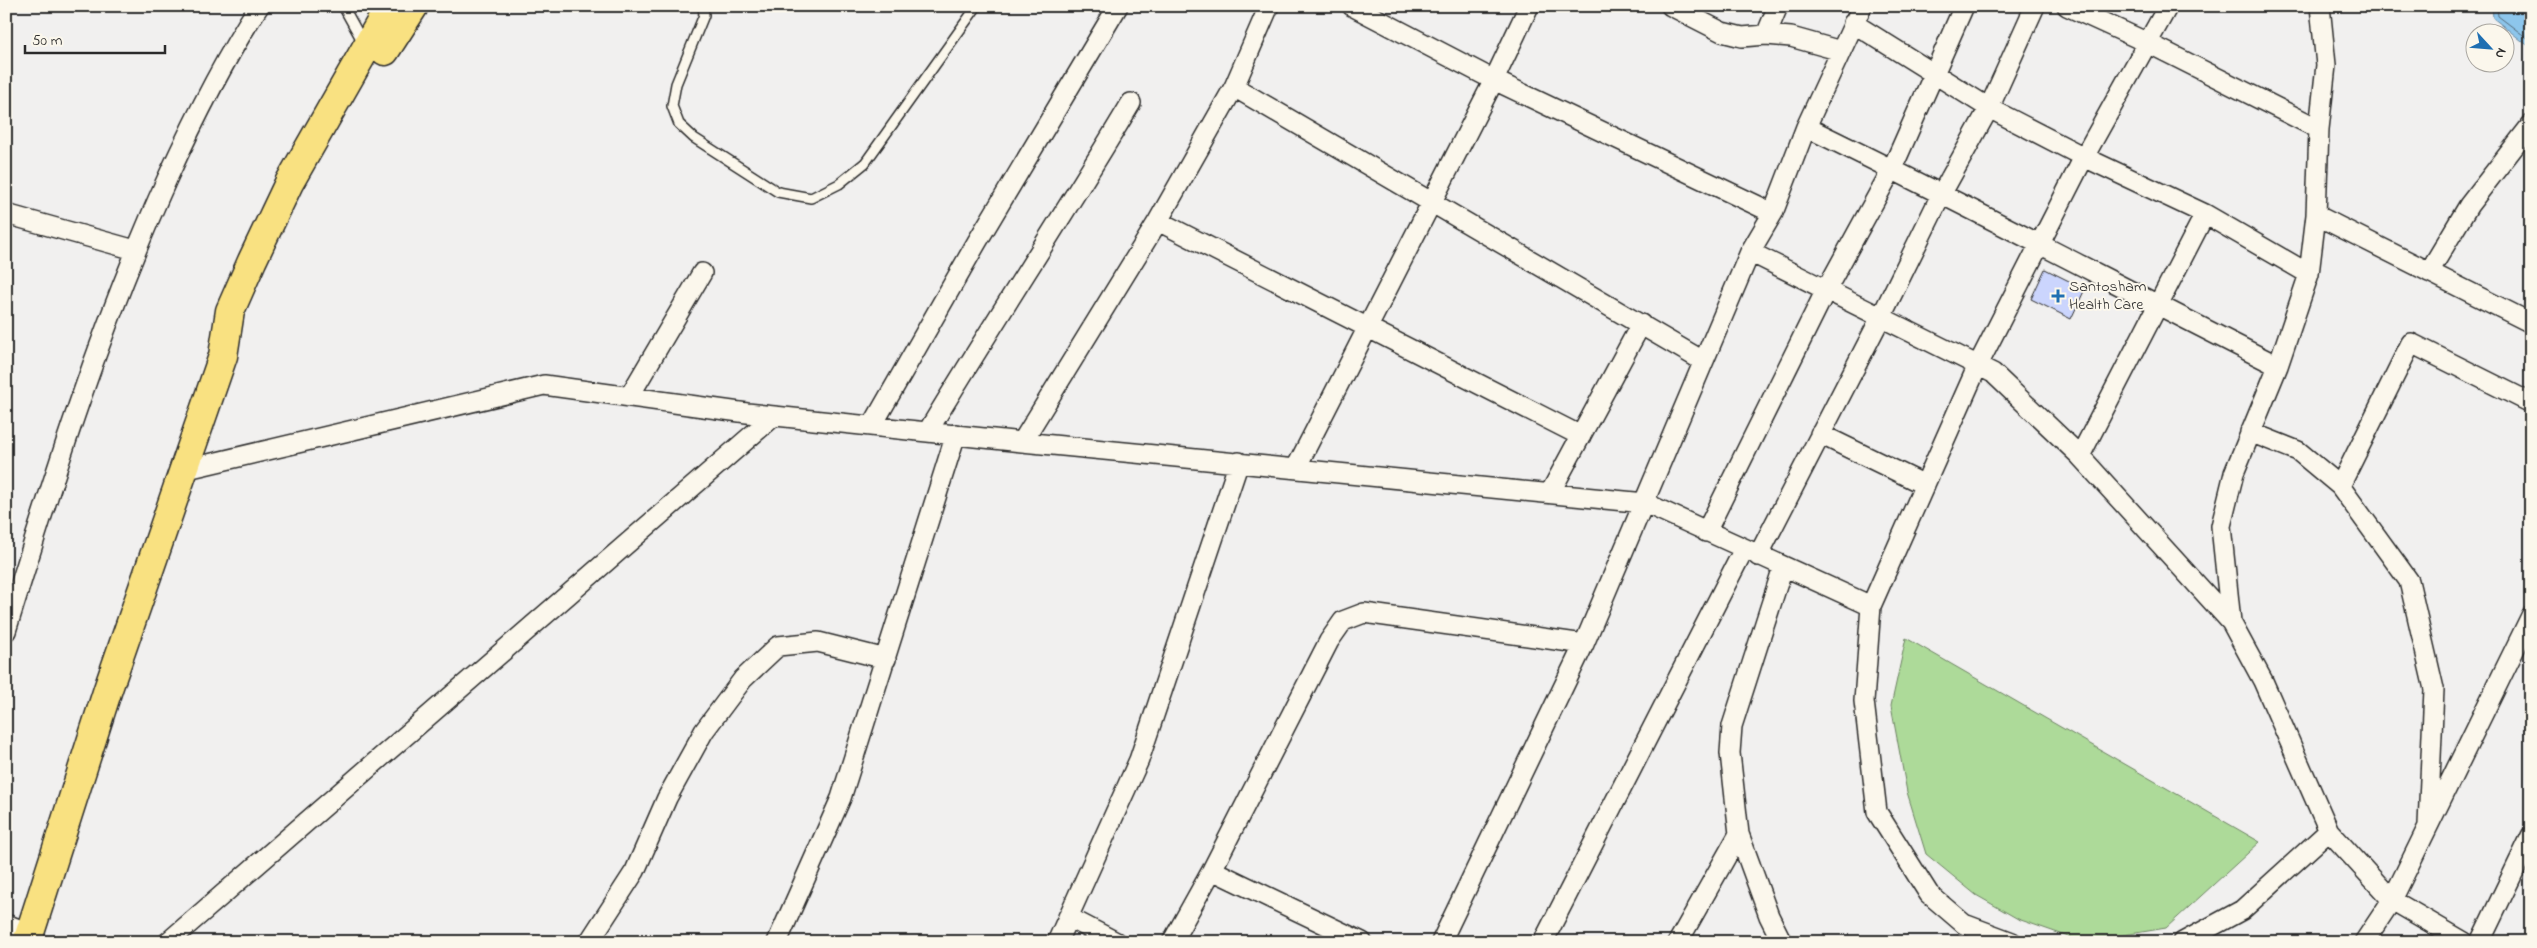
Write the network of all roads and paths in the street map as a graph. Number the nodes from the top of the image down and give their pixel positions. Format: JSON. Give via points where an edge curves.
{"nodes":[{"id":1,"x":260,"y":6,"type":"edge"},
{"id":2,"x":342,"y":6,"type":"edge"},
{"id":3,"x":390,"y":6,"type":"edge"},
{"id":4,"x":414,"y":6,"type":"edge"},
{"id":5,"x":703,"y":6,"type":"edge"},
{"id":6,"x":977,"y":6,"type":"edge"},
{"id":7,"x":1118,"y":6,"type":"edge"},
{"id":8,"x":1269,"y":6,"type":"edge"},
{"id":9,"x":1352,"y":6,"type":"edge"},
{"id":10,"x":1529,"y":6,"type":"edge"},
{"id":11,"x":1671,"y":6,"type":"edge"},
{"id":12,"x":1778,"y":6,"type":"edge"},
{"id":13,"x":1862,"y":6,"type":"edge"},
{"id":14,"x":1964,"y":6,"type":"edge"},
{"id":15,"x":2035,"y":6,"type":"edge"},
{"id":16,"x":2067,"y":6,"type":"edge"},
{"id":17,"x":2168,"y":6,"type":"edge"},
{"id":18,"x":2320,"y":6,"type":"edge"},
{"id":19,"x":1854,"y":23,"type":"junction"},
{"id":20,"x":1766,"y":35,"type":"junction"},
{"id":21,"x":2148,"y":43,"type":"junction"},
{"id":22,"x":366,"y":46,"type":"junction"},
{"id":23,"x":1841,"y":51,"type":"junction"},
{"id":24,"x":1935,"y":74,"type":"junction"},
{"id":25,"x":1494,"y":80,"type":"junction"},
{"id":26,"x":1234,"y":87,"type":"junction"},
{"id":27,"x":1131,"y":103,"type":"dead end"},
{"id":28,"x":1989,"y":108,"type":"junction"},
{"id":29,"x":2531,"y":126,"type":"edge"},
{"id":30,"x":1806,"y":127,"type":"junction"},
{"id":31,"x":2320,"y":129,"type":"junction"},
{"id":32,"x":2084,"y":157,"type":"junction"},
{"id":33,"x":1892,"y":169,"type":"junction"},
{"id":34,"x":1942,"y":193,"type":"junction"},
{"id":35,"x":1433,"y":203,"type":"junction"},
{"id":36,"x":1772,"y":212,"type":"junction"},
{"id":37,"x":6,"y":214,"type":"edge"},
{"id":38,"x":2205,"y":214,"type":"junction"},
{"id":39,"x":2316,"y":215,"type":"junction"},
{"id":40,"x":1158,"y":221,"type":"junction"},
{"id":41,"x":2039,"y":246,"type":"junction"},
{"id":42,"x":135,"y":250,"type":"junction"},
{"id":43,"x":1750,"y":252,"type":"junction"},
{"id":44,"x":2429,"y":272,"type":"junction"},
{"id":45,"x":702,"y":273,"type":"dead end"},
{"id":46,"x":2309,"y":274,"type":"junction"},
{"id":47,"x":1826,"y":290,"type":"junction"},
{"id":48,"x":2158,"y":306,"type":"junction"},
{"id":49,"x":1881,"y":317,"type":"junction"},
{"id":50,"x":2531,"y":323,"type":"edge"},
{"id":51,"x":1641,"y":324,"type":"junction"},
{"id":52,"x":1368,"y":328,"type":"junction"},
{"id":53,"x":222,"y":356,"type":"junction"},
{"id":54,"x":1703,"y":361,"type":"junction"},
{"id":55,"x":1978,"y":365,"type":"junction"},
{"id":56,"x":2278,"y":366,"type":"junction"},
{"id":57,"x":629,"y":397,"type":"junction"},
{"id":58,"x":2531,"y":403,"type":"edge"},
{"id":59,"x":774,"y":416,"type":"junction"},
{"id":60,"x":872,"y":426,"type":"junction"},
{"id":61,"x":928,"y":431,"type":"junction"},
{"id":62,"x":2250,"y":432,"type":"junction"},
{"id":63,"x":956,"y":434,"type":"junction"},
{"id":64,"x":1820,"y":434,"type":"junction"},
{"id":65,"x":1581,"y":436,"type":"junction"},
{"id":66,"x":1022,"y":442,"type":"junction"},
{"id":67,"x":2080,"y":456,"type":"junction"},
{"id":68,"x":1239,"y":462,"type":"junction"},
{"id":69,"x":1296,"y":468,"type":"junction"},
{"id":70,"x":183,"y":470,"type":"junction"},
{"id":71,"x":1925,"y":485,"type":"junction"},
{"id":72,"x":2340,"y":486,"type":"junction"},
{"id":73,"x":1550,"y":493,"type":"junction"},
{"id":74,"x":1645,"y":503,"type":"junction"},
{"id":75,"x":1706,"y":532,"type":"junction"},
{"id":76,"x":1751,"y":552,"type":"junction"},
{"id":77,"x":1782,"y":567,"type":"junction"},
{"id":78,"x":1871,"y":606,"type":"junction"},
{"id":79,"x":2531,"y":616,"type":"edge"},
{"id":80,"x":2231,"y":622,"type":"junction"},
{"id":81,"x":6,"y":630,"type":"edge"},
{"id":82,"x":1584,"y":644,"type":"junction"},
{"id":83,"x":886,"y":659,"type":"junction"},
{"id":84,"x":2428,"y":825,"type":"junction"},
{"id":85,"x":2329,"y":831,"type":"junction"},
{"id":86,"x":1740,"y":834,"type":"junction"},
{"id":87,"x":2531,"y":836,"type":"edge"},
{"id":88,"x":1212,"y":870,"type":"junction"},
{"id":89,"x":2392,"y":900,"type":"junction"},
{"id":90,"x":1068,"y":917,"type":"junction"},
{"id":91,"x":21,"y":933,"type":"edge"},
{"id":92,"x":1992,"y":938,"type":"edge"},
{"id":93,"x":780,"y":940,"type":"edge"},
{"id":94,"x":168,"y":942,"type":"edge"},
{"id":95,"x":589,"y":942,"type":"edge"},
{"id":96,"x":1057,"y":942,"type":"edge"},
{"id":97,"x":1116,"y":942,"type":"edge"},
{"id":98,"x":1172,"y":942,"type":"edge"},
{"id":99,"x":1362,"y":942,"type":"edge"},
{"id":100,"x":1441,"y":942,"type":"edge"},
{"id":101,"x":1543,"y":942,"type":"edge"},
{"id":102,"x":1678,"y":942,"type":"edge"},
{"id":103,"x":1782,"y":942,"type":"edge"},
{"id":104,"x":2012,"y":942,"type":"edge"},
{"id":105,"x":2183,"y":942,"type":"edge"},
{"id":106,"x":2364,"y":942,"type":"edge"},
{"id":107,"x":2464,"y":942,"type":"edge"},
{"id":108,"x":2480,"y":942,"type":"edge"}],
"edges":[{"from":1,"to":42,"type":"street","via":[[201,106]]},
{"from":2,"to":22,"type":"lane"},
{"from":3,"to":22,"type":"main road"},
{"from":4,"to":53,"type":"main road","via":[[318,163],[246,319]]},
{"from":5,"to":6,"type":"lane","via":[[704,15],[676,84],[672,106],[679,124],[694,138],[778,192],[811,198],[839,184],[865,163]]},
{"from":7,"to":60,"type":"street"},
{"from":8,"to":26,"type":"street"},
{"from":9,"to":25,"type":"street"},
{"from":10,"to":25,"type":"street"},
{"from":11,"to":20,"type":"street","via":[[1722,32],[1742,37]]},
{"from":12,"to":20,"type":"street"},
{"from":13,"to":19,"type":"street"},
{"from":14,"to":24,"type":"street"},
{"from":15,"to":28,"type":"street"},
{"from":16,"to":21,"type":"street"},
{"from":17,"to":21,"type":"street"},
{"from":18,"to":31,"type":"street","via":[[2326,65]]},
{"from":19,"to":23,"type":"street"},
{"from":19,"to":24,"type":"street"},
{"from":20,"to":23,"type":"street","via":[[1791,37]]},
{"from":21,"to":31,"type":"street"},
{"from":21,"to":32,"type":"street"},
{"from":22,"to":53,"type":"main road","via":[[289,183],[252,261],[230,311]]},
{"from":23,"to":30,"type":"street"},
{"from":24,"to":28,"type":"street"},
{"from":24,"to":33,"type":"street"},
{"from":25,"to":35,"type":"street"},
{"from":25,"to":36,"type":"street"},
{"from":26,"to":35,"type":"street"},
{"from":26,"to":40,"type":"street"},
{"from":27,"to":61,"type":"street"},
{"from":28,"to":32,"type":"street"},
{"from":28,"to":34,"type":"street"},
{"from":29,"to":44,"type":"street","via":[[2469,205]]},
{"from":30,"to":33,"type":"street"},
{"from":30,"to":36,"type":"street"},
{"from":31,"to":39,"type":"street"},
{"from":32,"to":38,"type":"street"},
{"from":32,"to":41,"type":"street"},
{"from":33,"to":34,"type":"street"},
{"from":33,"to":47,"type":"street"},
{"from":34,"to":41,"type":"street"},
{"from":34,"to":49,"type":"street"},
{"from":35,"to":51,"type":"street"},
{"from":35,"to":52,"type":"street"},
{"from":36,"to":43,"type":"street"},
{"from":37,"to":42,"type":"street"},
{"from":38,"to":46,"type":"street"},
{"from":38,"to":48,"type":"street"},
{"from":39,"to":44,"type":"street"},
{"from":39,"to":46,"type":"street"},
{"from":40,"to":52,"type":"street"},
{"from":40,"to":66,"type":"street"},
{"from":41,"to":48,"type":"street"},
{"from":41,"to":55,"type":"street"},
{"from":42,"to":81,"type":"street","via":[[63,445]]},
{"from":43,"to":47,"type":"street"},
{"from":43,"to":54,"type":"street"},
{"from":44,"to":50,"type":"street"},
{"from":45,"to":57,"type":"street"},
{"from":46,"to":56,"type":"street"},
{"from":47,"to":49,"type":"street"},
{"from":47,"to":75,"type":"street"},
{"from":48,"to":56,"type":"street"},
{"from":48,"to":67,"type":"street"},
{"from":49,"to":55,"type":"street"},
{"from":49,"to":64,"type":"street"},
{"from":51,"to":54,"type":"street"},
{"from":51,"to":65,"type":"street"},
{"from":52,"to":65,"type":"street"},
{"from":52,"to":69,"type":"street"},
{"from":53,"to":70,"type":"main road"},
{"from":54,"to":74,"type":"street"},
{"from":55,"to":67,"type":"street","via":[[1993,373]]},
{"from":55,"to":71,"type":"street"},
{"from":56,"to":62,"type":"street"},
{"from":57,"to":59,"type":"street"},
{"from":57,"to":70,"type":"street","via":[[544,385]]},
{"from":58,"to":72,"type":"street","via":[[2411,343]]},
{"from":59,"to":60,"type":"street"},
{"from":59,"to":94,"type":"street"},
{"from":60,"to":61,"type":"street"},
{"from":61,"to":63,"type":"street"},
{"from":62,"to":72,"type":"street","via":[[2298,451]]},
{"from":62,"to":80,"type":"street","via":[[2234,473],[2221,526]]},
{"from":63,"to":66,"type":"street"},
{"from":63,"to":83,"type":"street"},
{"from":64,"to":71,"type":"street"},
{"from":64,"to":76,"type":"street"},
{"from":65,"to":73,"type":"street"},
{"from":66,"to":68,"type":"street"},
{"from":67,"to":80,"type":"street"},
{"from":68,"to":69,"type":"street"},
{"from":68,"to":90,"type":"street","via":[[1139,760]]},
{"from":69,"to":73,"type":"street"},
{"from":70,"to":91,"type":"main road"},
{"from":71,"to":78,"type":"street"},
{"from":72,"to":84,"type":"street","via":[[2409,582],[2434,689]]},
{"from":73,"to":74,"type":"street"},
{"from":74,"to":75,"type":"street"},
{"from":74,"to":82,"type":"street"},
{"from":75,"to":76,"type":"street"},
{"from":76,"to":77,"type":"street"},
{"from":76,"to":101,"type":"street"},
{"from":77,"to":78,"type":"street"},
{"from":77,"to":86,"type":"street","via":[[1732,726],[1730,754]]},
{"from":78,"to":92,"type":"street","via":[[1864,701],[1877,812],[1929,894],[1964,924]]},
{"from":79,"to":84,"type":"street"},
{"from":80,"to":85,"type":"street","via":[[2263,681]]},
{"from":82,"to":88,"type":"street","via":[[1364,613],[1343,621],[1329,641]]},
{"from":82,"to":100,"type":"street"},
{"from":83,"to":93,"type":"street","via":[[841,798]]},
{"from":83,"to":95,"type":"street","via":[[818,642],[778,646],[743,679],[704,731],[667,798],[636,871]]},
{"from":84,"to":89,"type":"street"},
{"from":85,"to":89,"type":"street"},
{"from":85,"to":105,"type":"street","via":[[2242,910]]},
{"from":86,"to":102,"type":"street"},
{"from":86,"to":103,"type":"street"},
{"from":87,"to":108,"type":"street"},
{"from":88,"to":98,"type":"street"},
{"from":88,"to":99,"type":"street"},
{"from":89,"to":106,"type":"street"},
{"from":89,"to":107,"type":"street"},
{"from":90,"to":96,"type":"street"},
{"from":90,"to":97,"type":"street"},
{"from":92,"to":104,"type":"street"}]}
